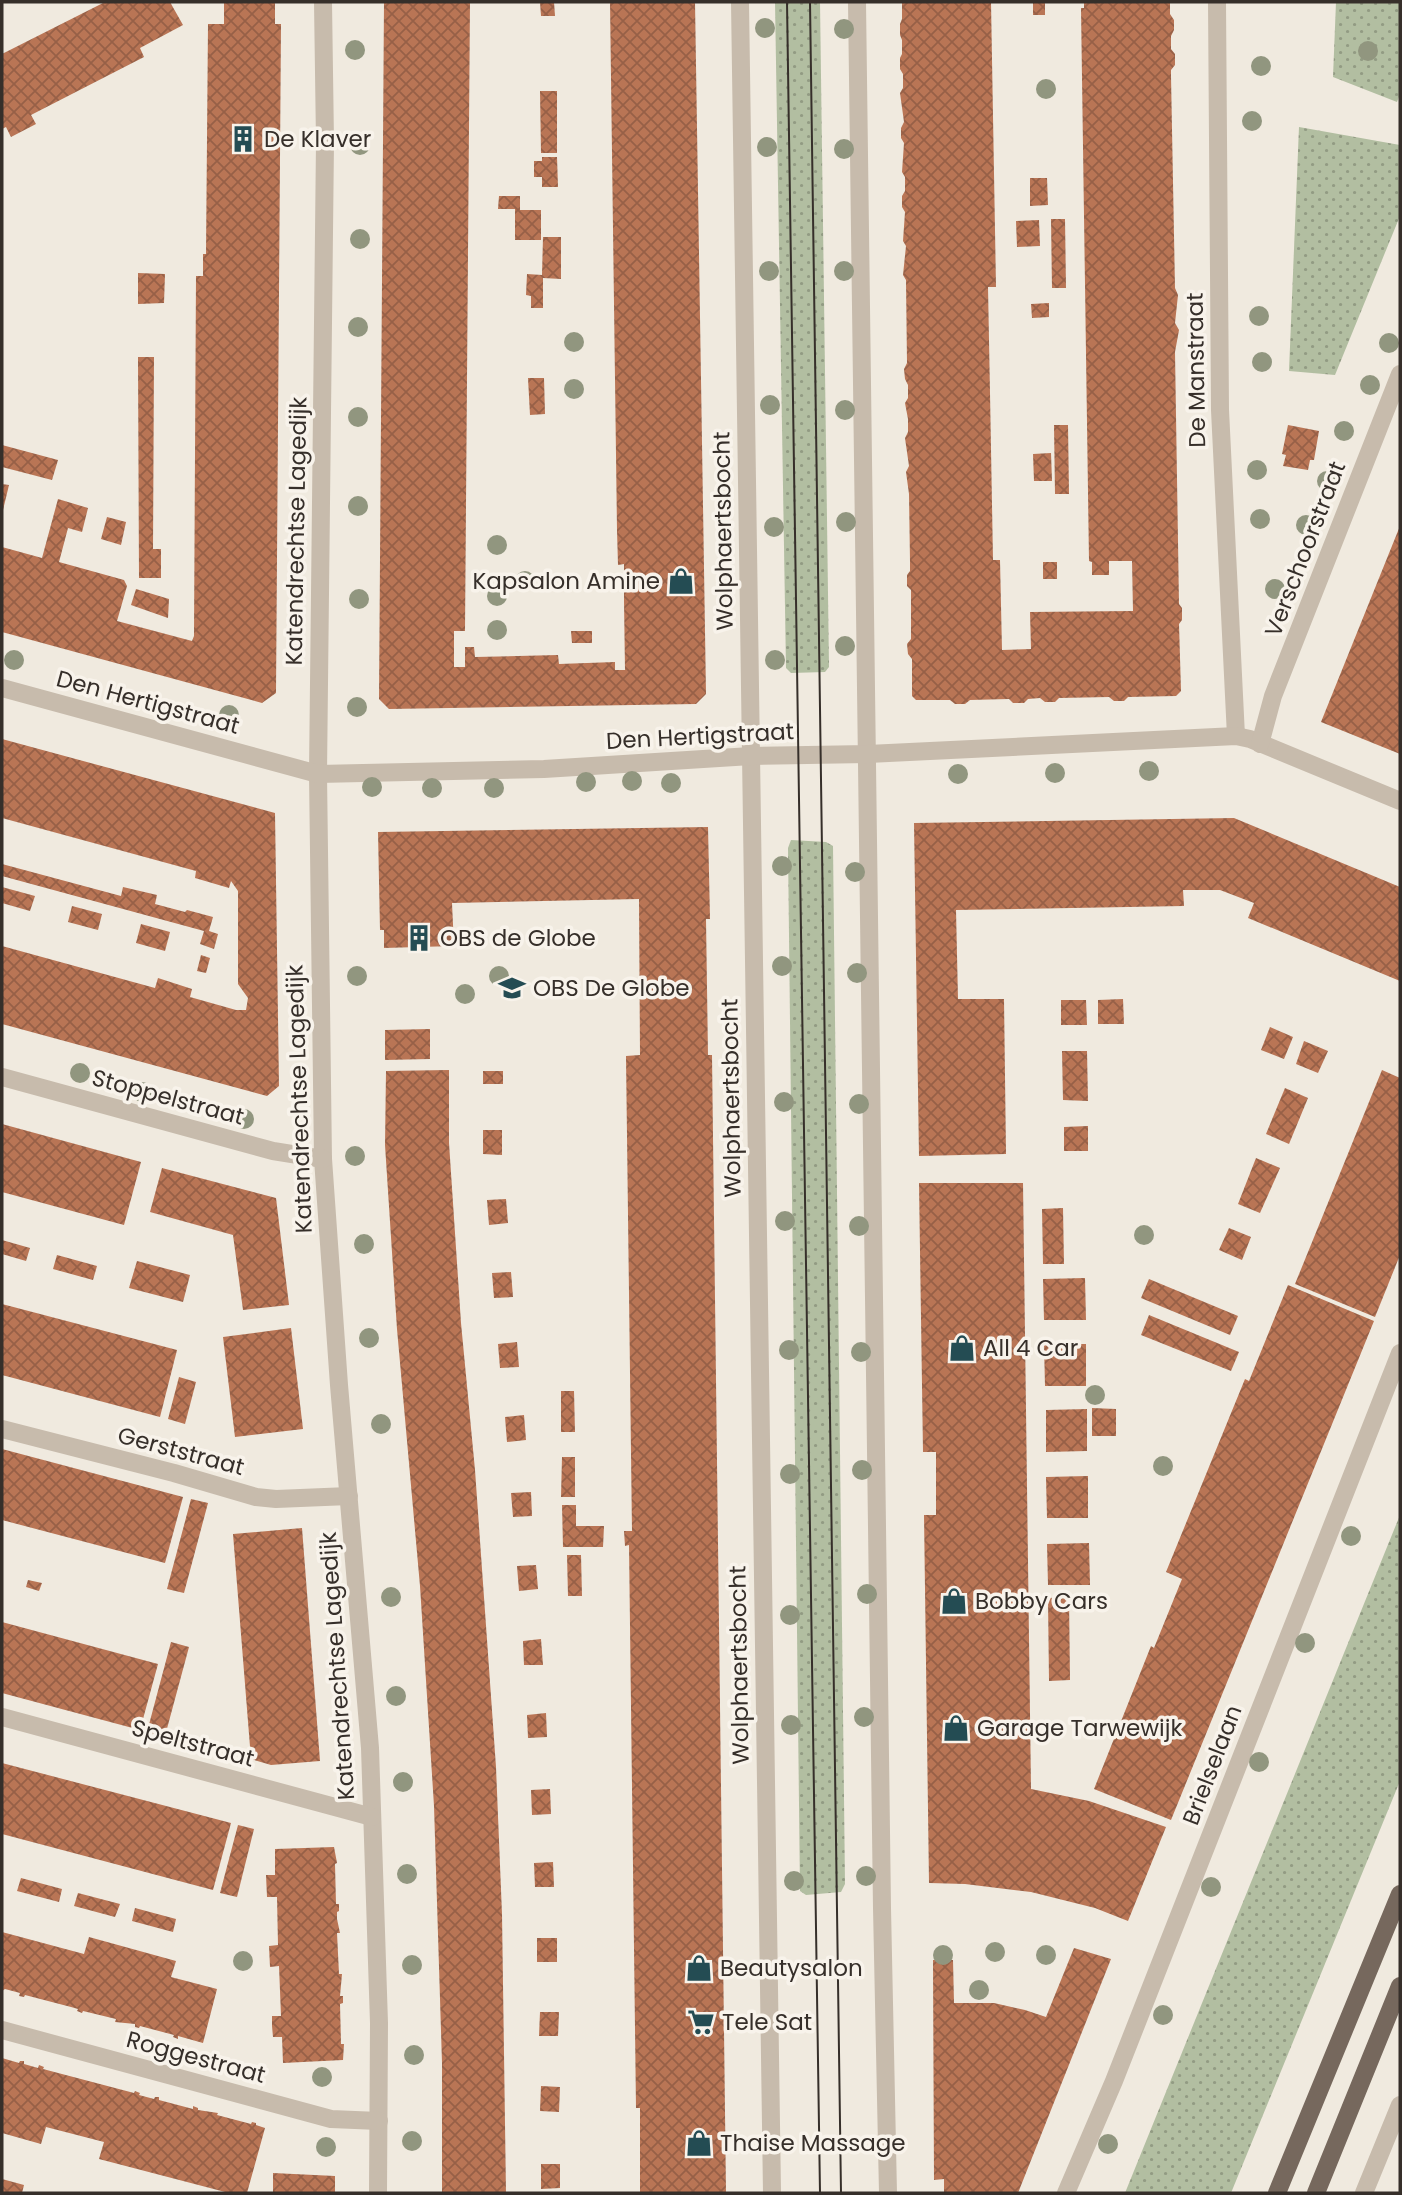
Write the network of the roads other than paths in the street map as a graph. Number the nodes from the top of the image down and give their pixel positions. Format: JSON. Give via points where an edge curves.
{"nodes":[{"id":1,"x":323,"y":2,"type":"edge"},
{"id":2,"x":740,"y":2,"type":"edge"},
{"id":3,"x":858,"y":2,"type":"edge"},
{"id":4,"x":1217,"y":2,"type":"edge"},
{"id":5,"x":1400,"y":374,"type":"edge"},
{"id":6,"x":2,"y":688,"type":"edge"},
{"id":7,"x":1236,"y":736,"type":"junction"},
{"id":8,"x":1260,"y":744,"type":"junction"},
{"id":9,"x":868,"y":754,"type":"junction"},
{"id":10,"x":751,"y":756,"type":"junction"},
{"id":11,"x":318,"y":774,"type":"junction"},
{"id":12,"x":1400,"y":801,"type":"edge"},
{"id":13,"x":2,"y":1077,"type":"edge"},
{"id":14,"x":323,"y":1159,"type":"junction"},
{"id":15,"x":1400,"y":1353,"type":"edge"},
{"id":16,"x":2,"y":1429,"type":"edge"},
{"id":17,"x":349,"y":1496,"type":"junction"},
{"id":18,"x":2,"y":1717,"type":"edge"},
{"id":19,"x":372,"y":1817,"type":"junction"},
{"id":20,"x":1400,"y":1894,"type":"edge"},
{"id":21,"x":1400,"y":1986,"type":"edge"},
{"id":22,"x":2,"y":2030,"type":"edge"},
{"id":23,"x":1400,"y":2105,"type":"edge"},
{"id":24,"x":379,"y":2121,"type":"junction"},
{"id":25,"x":378,"y":2193,"type":"edge"},
{"id":26,"x":772,"y":2193,"type":"edge"},
{"id":27,"x":888,"y":2193,"type":"edge"},
{"id":28,"x":1066,"y":2193,"type":"edge"},
{"id":29,"x":1277,"y":2193,"type":"edge"},
{"id":30,"x":1316,"y":2193,"type":"edge"},
{"id":31,"x":1364,"y":2193,"type":"edge"}],
"edges":[{"from":1,"to":11,"type":"street","name":"Katendrechtse Lagedijk"},
{"from":2,"to":10,"type":"street","name":"Wolphaertsbocht"},
{"from":3,"to":9,"type":"street"},
{"from":4,"to":7,"type":"street","name":"De Manstraat","via":[[1220,410]]},
{"from":5,"to":8,"type":"street","name":"Verschoorstraat","via":[[1273,696]]},
{"from":6,"to":11,"type":"street","name":"Den Hertigstraat"},
{"from":7,"to":8,"type":"street","name":"Den Hertigstraat"},
{"from":7,"to":9,"type":"street","name":"Den Hertigstraat"},
{"from":8,"to":12,"type":"street","name":"Den Hertigstraat"},
{"from":9,"to":10,"type":"street","name":"Den Hertigstraat"},
{"from":9,"to":27,"type":"street"},
{"from":10,"to":11,"type":"street","name":"Den Hertigstraat","via":[[544,769]]},
{"from":10,"to":26,"type":"street","name":"Wolphaertsbocht"},
{"from":11,"to":14,"type":"street","name":"Katendrechtse Lagedijk"},
{"from":13,"to":14,"type":"street","name":"Stoppelstraat","via":[[273,1151]]},
{"from":14,"to":17,"type":"street","name":"Katendrechtse Lagedijk"},
{"from":15,"to":28,"type":"street","name":"Brielselaan"},
{"from":16,"to":17,"type":"street","name":"Gerststraat","via":[[256,1497]]},
{"from":17,"to":19,"type":"street","name":"Katendrechtse Lagedijk"},
{"from":18,"to":19,"type":"street","name":"Speltstraat"},
{"from":19,"to":24,"type":"street","name":"Katendrechtse Lagedijk"},
{"from":20,"to":29,"type":"main road"},
{"from":21,"to":30,"type":"main road"},
{"from":22,"to":24,"type":"street","name":"Roggestraat","via":[[331,2119]]},
{"from":23,"to":31,"type":"street"},
{"from":24,"to":25,"type":"street","name":"Katendrechtse Lagedijk"}]}
